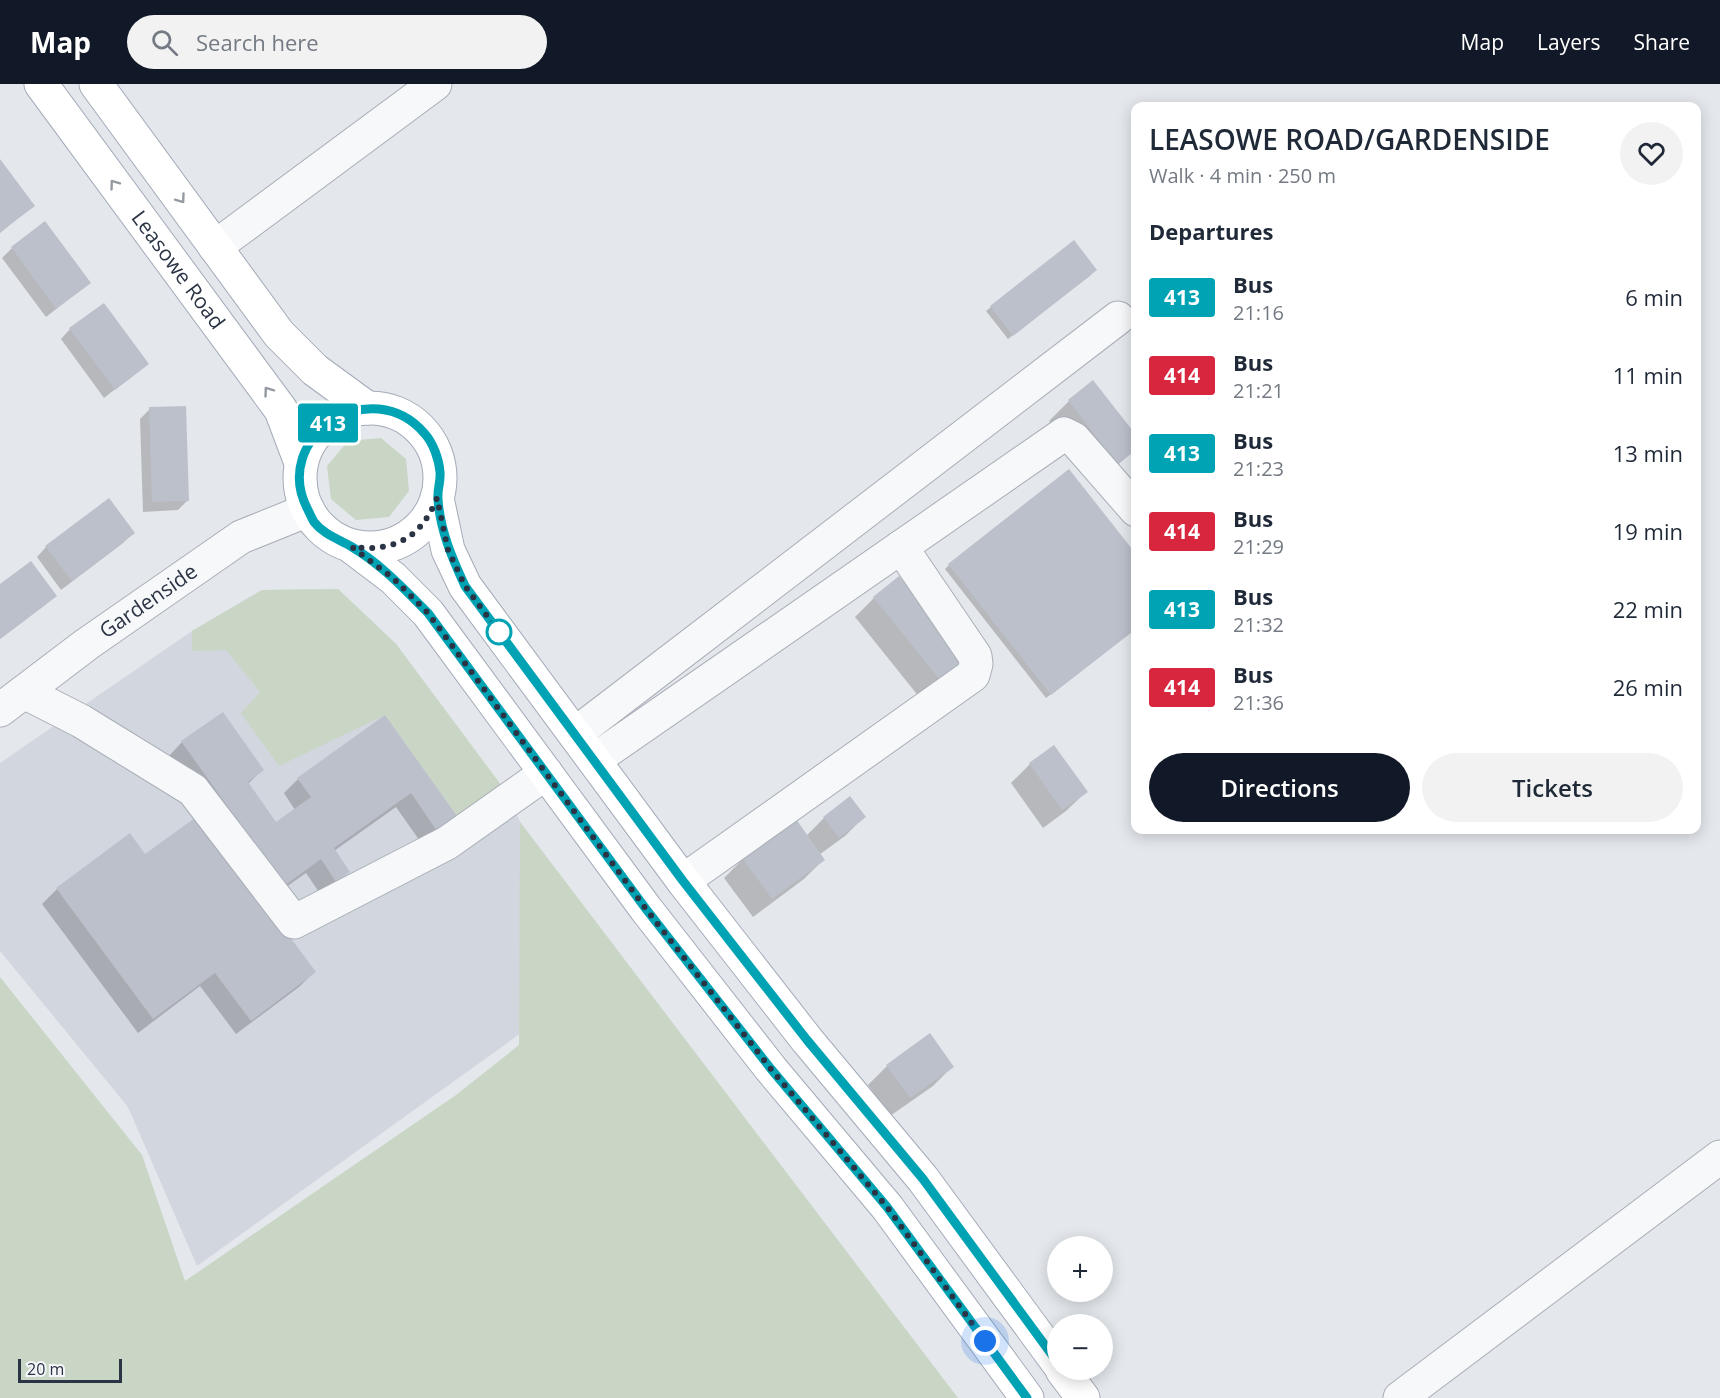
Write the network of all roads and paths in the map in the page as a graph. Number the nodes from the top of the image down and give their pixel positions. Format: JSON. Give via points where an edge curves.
{"nodes":[{"id":1,"x":41,"y":84,"type":"edge"},
{"id":2,"x":96,"y":84,"type":"edge"},
{"id":3,"x":435,"y":84,"type":"edge"},
{"id":4,"x":215,"y":247,"type":"junction"},
{"id":5,"x":1118,"y":318,"type":"dead end"},
{"id":6,"x":367,"y":408,"type":"junction"},
{"id":7,"x":301,"y":463,"type":"junction"},
{"id":8,"x":437,"y":498,"type":"junction"},
{"id":9,"x":1131,"y":504,"type":"edge"},
{"id":10,"x":308,"y":510,"type":"junction"},
{"id":11,"x":352,"y":547,"type":"junction"},
{"id":12,"x":901,"y":547,"type":"junction"},
{"id":13,"x":12,"y":701,"type":"edge"},
{"id":14,"x":575,"y":734,"type":"junction"},
{"id":15,"x":594,"y":760,"type":"junction"},
{"id":16,"x":546,"y":773,"type":"junction"},
{"id":17,"x":683,"y":881,"type":"junction"},
{"id":18,"x":1720,"y":1157,"type":"edge"},
{"id":19,"x":1047,"y":1348,"type":"edge"},
{"id":20,"x":1070,"y":1380,"type":"edge"},
{"id":21,"x":1027,"y":1398,"type":"edge"},
{"id":22,"x":1083,"y":1398,"type":"edge"},
{"id":23,"x":1400,"y":1398,"type":"edge"}],
"edges":[{"from":7,"to":1,"type":"main road","name":"Leasowe Road","one_way":true,"via":[[281,410]]},
{"from":2,"to":4,"type":"main road","name":"Leasowe Road","one_way":true},
{"from":3,"to":4,"type":"street"},
{"from":4,"to":6,"type":"main road","name":"Leasowe Road","via":[[279,334],[315,370]]},
{"from":5,"to":14,"type":"street"},
{"from":6,"to":7,"type":"main road","via":[[345,412],[323,426]]},
{"from":6,"to":8,"type":"main road","via":[[388,410],[408,419],[425,434],[440,472]]},
{"from":7,"to":10,"type":"main road","via":[[303,500]]},
{"from":8,"to":11,"type":"main road","via":[[430,517],[403,541],[372,549]]},
{"from":8,"to":14,"type":"main road","via":[[448,550],[465,586]]},
{"from":9,"to":12,"type":"street","via":[[1074,439],[1064,434]]},
{"from":10,"to":11,"type":"main road","via":[[314,522],[332,538]]},
{"from":10,"to":13,"type":"street","name":"Gardenside","via":[[241,537]]},
{"from":11,"to":16,"type":"main road","via":[[393,578],[428,613]]},
{"from":12,"to":15,"type":"street"},
{"from":12,"to":17,"type":"street","via":[[975,656],[973,675]]},
{"from":13,"to":16,"type":"street","via":[[81,721],[193,790],[294,922],[447,843]]},
{"from":14,"to":15,"type":"main road"},
{"from":15,"to":17,"type":"main road"},
{"from":16,"to":21,"type":"main road","via":[[646,909],[887,1207]]},
{"from":17,"to":19,"type":"main road","via":[[807,1040],[923,1179]]},
{"from":18,"to":23,"type":"street"},
{"from":20,"to":22,"type":"main road"}]}
